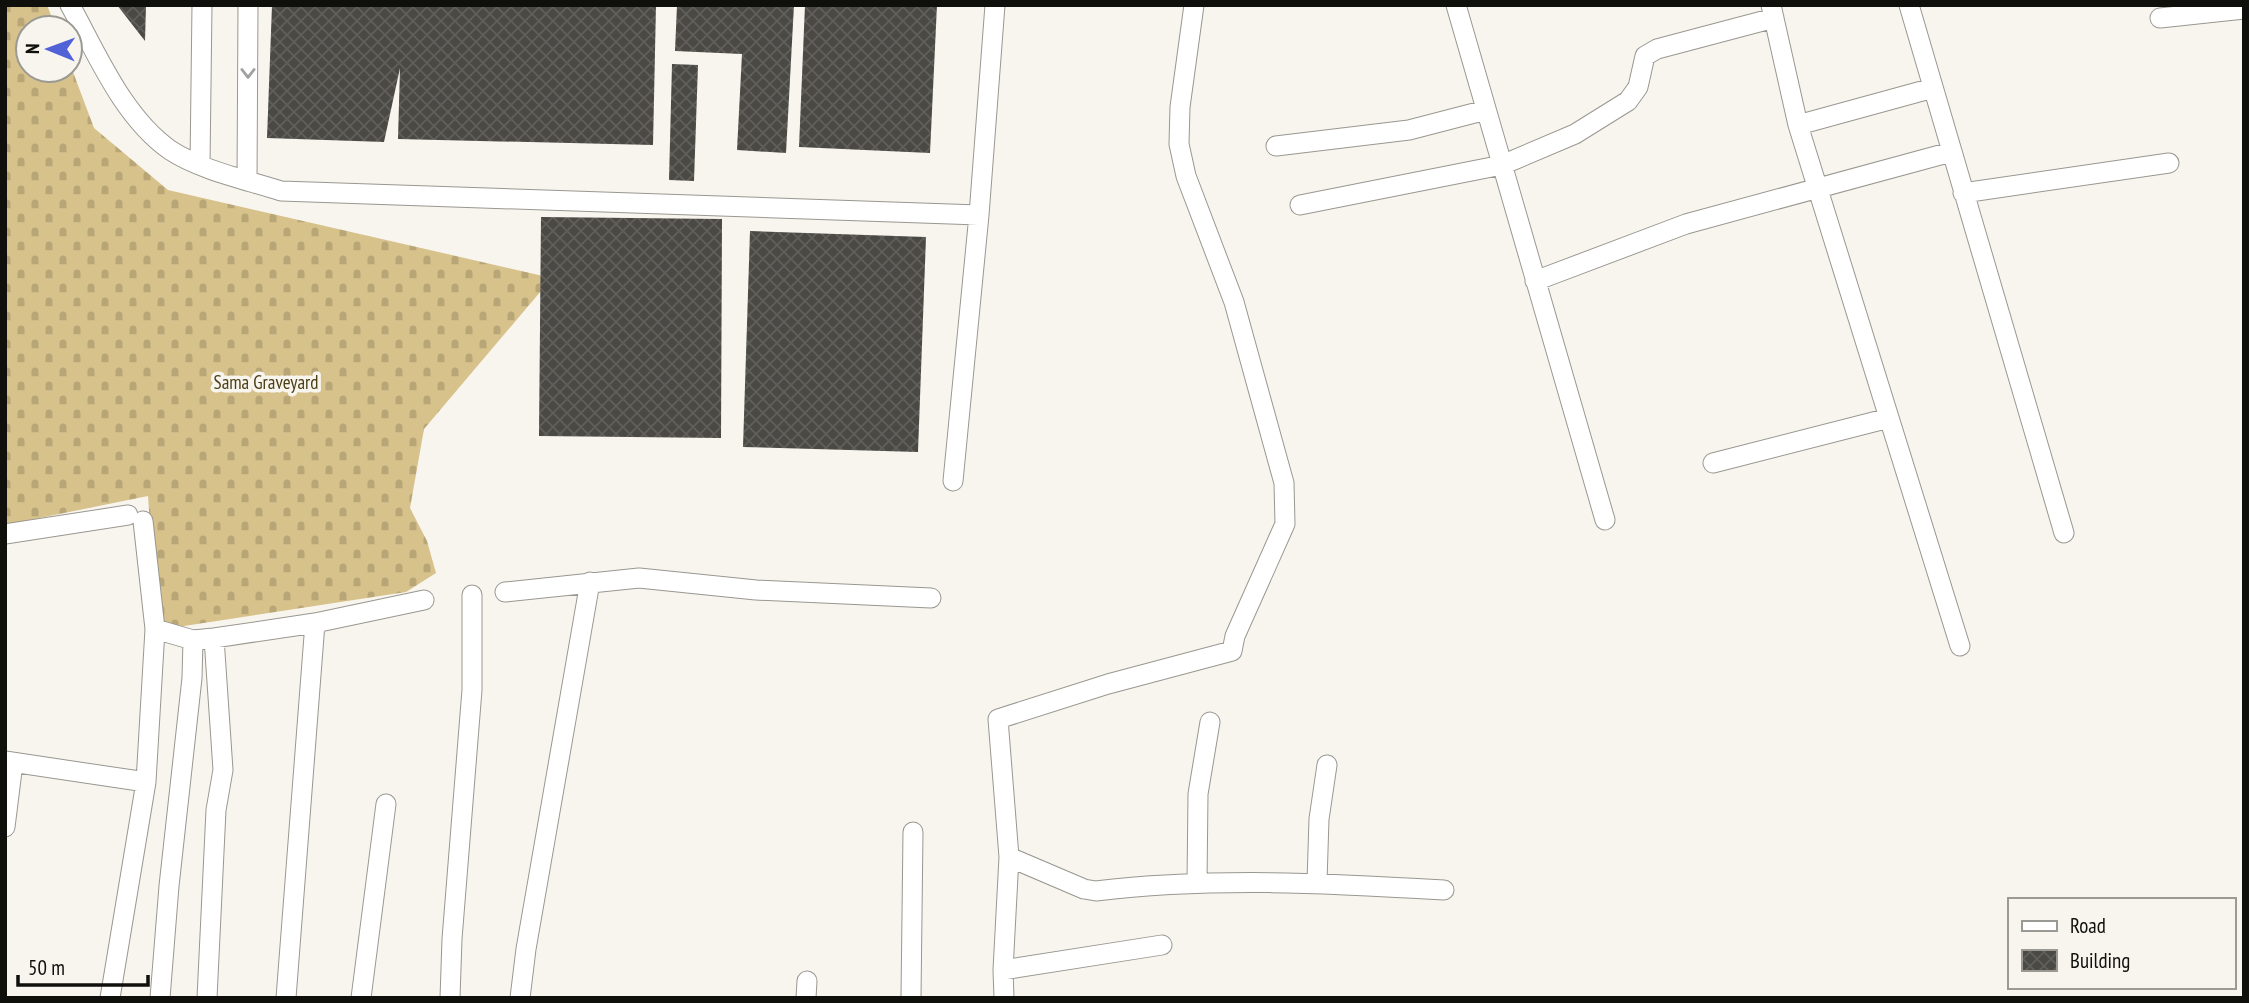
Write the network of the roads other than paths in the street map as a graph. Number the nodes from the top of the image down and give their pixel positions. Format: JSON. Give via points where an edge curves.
{"nodes":[{"id":1,"x":70,"y":5,"type":"edge"},
{"id":2,"x":202,"y":5,"type":"edge"},
{"id":3,"x":248,"y":5,"type":"edge"},
{"id":4,"x":995,"y":5,"type":"edge"},
{"id":5,"x":1194,"y":5,"type":"edge"},
{"id":6,"x":1456,"y":5,"type":"edge"},
{"id":7,"x":1909,"y":5,"type":"edge"},
{"id":8,"x":2244,"y":9,"type":"edge"},
{"id":9,"x":1773,"y":12,"type":"edge"},
{"id":10,"x":2160,"y":18,"type":"dead end"},
{"id":11,"x":1933,"y":88,"type":"junction"},
{"id":12,"x":1486,"y":110,"type":"junction"},
{"id":13,"x":1798,"y":125,"type":"junction"},
{"id":14,"x":1276,"y":146,"type":"dead end"},
{"id":15,"x":1951,"y":152,"type":"junction"},
{"id":16,"x":2169,"y":163,"type":"dead end"},
{"id":17,"x":200,"y":164,"type":"junction"},
{"id":18,"x":1502,"y":165,"type":"junction"},
{"id":19,"x":247,"y":180,"type":"junction"},
{"id":20,"x":1818,"y":189,"type":"junction"},
{"id":21,"x":1963,"y":193,"type":"junction"},
{"id":22,"x":1300,"y":205,"type":"dead end"},
{"id":23,"x":979,"y":215,"type":"junction"},
{"id":24,"x":1535,"y":281,"type":"junction"},
{"id":25,"x":1889,"y":418,"type":"junction"},
{"id":26,"x":1713,"y":463,"type":"dead end"},
{"id":27,"x":953,"y":481,"type":"dead end"},
{"id":28,"x":1605,"y":520,"type":"dead end"},
{"id":29,"x":2064,"y":533,"type":"dead end"},
{"id":30,"x":5,"y":534,"type":"edge"},
{"id":31,"x":590,"y":582,"type":"junction"},
{"id":32,"x":505,"y":592,"type":"dead end"},
{"id":33,"x":472,"y":595,"type":"dead end"},
{"id":34,"x":930,"y":598,"type":"dead end"},
{"id":35,"x":424,"y":600,"type":"dead end"},
{"id":36,"x":315,"y":623,"type":"junction"},
{"id":37,"x":155,"y":629,"type":"junction"},
{"id":38,"x":214,"y":638,"type":"junction"},
{"id":39,"x":193,"y":640,"type":"junction"},
{"id":40,"x":1960,"y":646,"type":"dead end"},
{"id":41,"x":1210,"y":722,"type":"dead end"},
{"id":42,"x":9,"y":762,"type":"edge"},
{"id":43,"x":1327,"y":765,"type":"dead end"},
{"id":44,"x":146,"y":782,"type":"junction"},
{"id":45,"x":386,"y":804,"type":"dead end"},
{"id":46,"x":5,"y":827,"type":"edge"},
{"id":47,"x":913,"y":832,"type":"dead end"},
{"id":48,"x":1009,"y":857,"type":"junction"},
{"id":49,"x":1317,"y":882,"type":"junction"},
{"id":50,"x":1197,"y":883,"type":"junction"},
{"id":51,"x":1444,"y":890,"type":"dead end"},
{"id":52,"x":1162,"y":945,"type":"dead end"},
{"id":53,"x":1003,"y":971,"type":"junction"},
{"id":54,"x":110,"y":998,"type":"edge"},
{"id":55,"x":160,"y":998,"type":"edge"},
{"id":56,"x":207,"y":998,"type":"edge"},
{"id":57,"x":286,"y":998,"type":"edge"},
{"id":58,"x":361,"y":998,"type":"edge"},
{"id":59,"x":450,"y":998,"type":"edge"},
{"id":60,"x":520,"y":998,"type":"edge"},
{"id":61,"x":911,"y":998,"type":"edge"},
{"id":62,"x":1004,"y":998,"type":"edge"}],
"edges":[{"from":1,"to":17,"type":"street","via":[[132,115],[171,150]]},
{"from":2,"to":17,"type":"street"},
{"from":3,"to":19,"type":"street","one_way":true},
{"from":4,"to":23,"type":"street"},
{"from":5,"to":48,"type":"street","via":[[1179,144],[1186,176],[1234,302],[1284,483],[1285,524],[1232,651],[998,719]]},
{"from":6,"to":12,"type":"street"},
{"from":7,"to":11,"type":"street"},
{"from":8,"to":10,"type":"street"},
{"from":9,"to":13,"type":"street"},
{"from":9,"to":18,"type":"street","via":[[1657,49],[1645,56],[1638,87],[1628,101],[1575,134]]},
{"from":11,"to":13,"type":"street"},
{"from":11,"to":15,"type":"street"},
{"from":12,"to":14,"type":"street","via":[[1409,130]]},
{"from":12,"to":18,"type":"street"},
{"from":13,"to":20,"type":"street"},
{"from":15,"to":20,"type":"street"},
{"from":15,"to":21,"type":"street"},
{"from":16,"to":21,"type":"street"},
{"from":17,"to":19,"type":"street"},
{"from":18,"to":22,"type":"street"},
{"from":18,"to":24,"type":"street"},
{"from":19,"to":23,"type":"street","via":[[281,191]]},
{"from":20,"to":24,"type":"street","via":[[1686,224]]},
{"from":20,"to":25,"type":"street"},
{"from":21,"to":29,"type":"street"},
{"from":23,"to":27,"type":"street"},
{"from":24,"to":28,"type":"street"},
{"from":25,"to":26,"type":"street"},
{"from":25,"to":40,"type":"street"},
{"from":30,"to":37,"type":"street","via":[[135,518]]},
{"from":31,"to":32,"type":"street"},
{"from":31,"to":34,"type":"street","via":[[639,578],[756,590]]},
{"from":31,"to":60,"type":"street"},
{"from":33,"to":59,"type":"street","via":[[472,690]]},
{"from":35,"to":36,"type":"street"},
{"from":36,"to":38,"type":"street"},
{"from":36,"to":57,"type":"street"},
{"from":37,"to":39,"type":"street"},
{"from":37,"to":44,"type":"street"},
{"from":38,"to":39,"type":"street"},
{"from":38,"to":56,"type":"street","via":[[223,770],[216,810]]},
{"from":39,"to":55,"type":"street"},
{"from":41,"to":50,"type":"street","via":[[1198,794]]},
{"from":42,"to":44,"type":"street"},
{"from":42,"to":46,"type":"street"},
{"from":43,"to":49,"type":"street"},
{"from":44,"to":54,"type":"street"},
{"from":45,"to":58,"type":"street"},
{"from":47,"to":61,"type":"street"},
{"from":48,"to":50,"type":"street","via":[[1096,891]]},
{"from":48,"to":53,"type":"street"},
{"from":49,"to":50,"type":"street"},
{"from":49,"to":51,"type":"street"},
{"from":52,"to":53,"type":"street"},
{"from":53,"to":62,"type":"street"}]}
